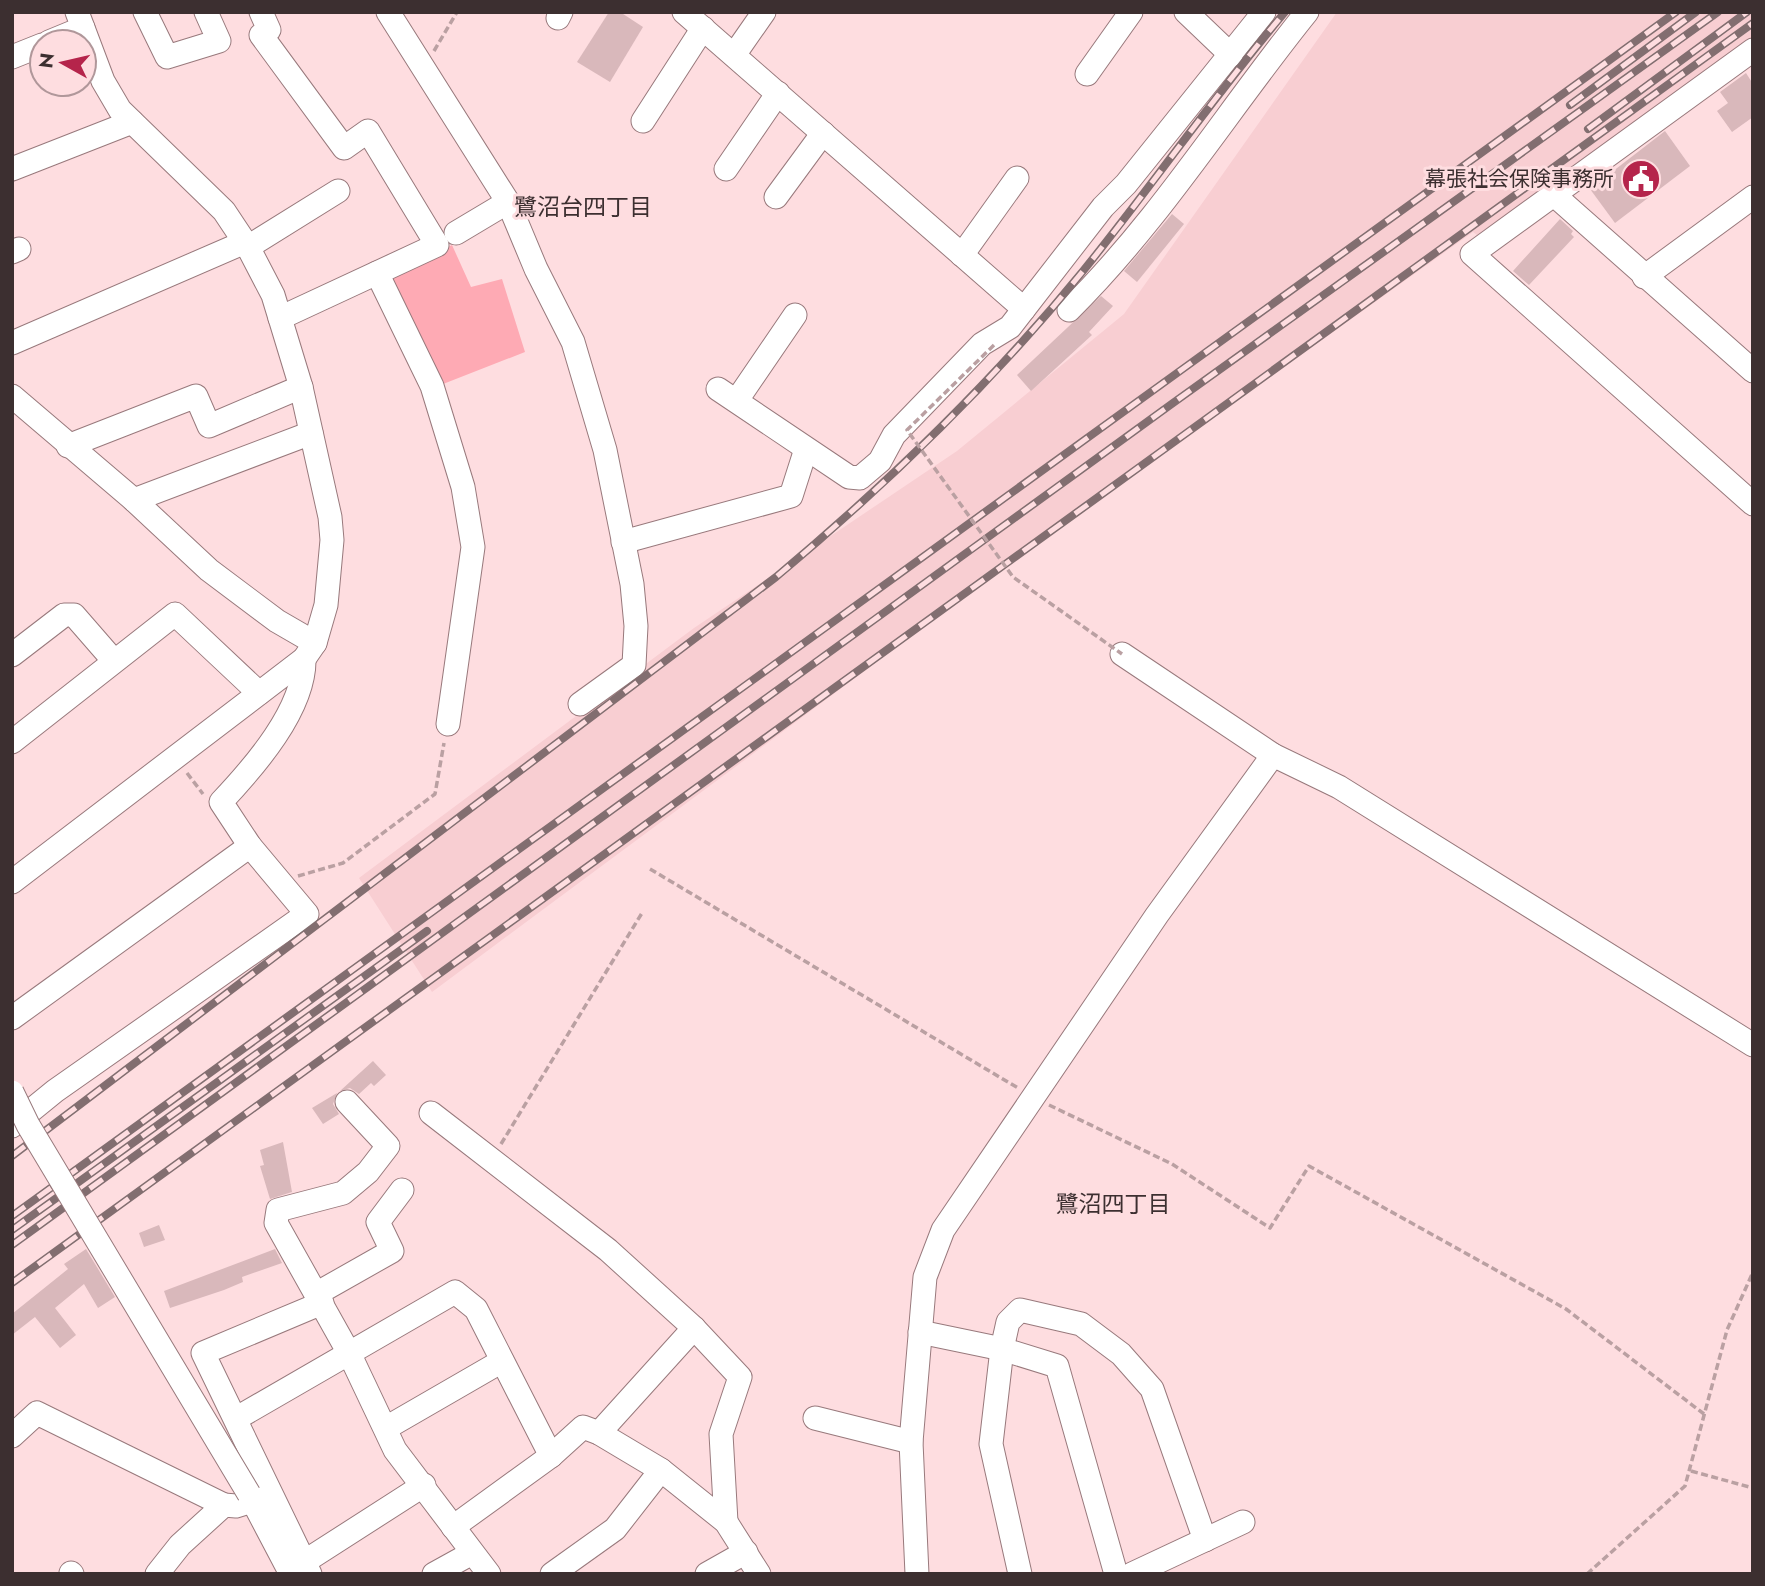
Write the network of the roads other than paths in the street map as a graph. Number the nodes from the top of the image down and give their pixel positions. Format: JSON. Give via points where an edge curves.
{"nodes":[{"id":1,"x":145,"y":12,"type":"edge"},
{"id":2,"x":206,"y":12,"type":"edge"},
{"id":3,"x":261,"y":12,"type":"edge"},
{"id":4,"x":388,"y":12,"type":"edge"},
{"id":5,"x":684,"y":12,"type":"edge"},
{"id":6,"x":764,"y":12,"type":"edge"},
{"id":7,"x":1131,"y":12,"type":"edge"},
{"id":8,"x":1186,"y":12,"type":"edge"},
{"id":9,"x":1264,"y":12,"type":"edge"},
{"id":10,"x":1307,"y":12,"type":"edge"},
{"id":11,"x":80,"y":20,"type":"edge"},
{"id":12,"x":703,"y":28,"type":"junction"},
{"id":13,"x":1753,"y":50,"type":"edge"},
{"id":14,"x":734,"y":55,"type":"junction"},
{"id":15,"x":1231,"y":55,"type":"junction"},
{"id":16,"x":1087,"y":74,"type":"dead end"},
{"id":17,"x":778,"y":93,"type":"junction"},
{"id":18,"x":643,"y":121,"type":"dead end"},
{"id":19,"x":132,"y":122,"type":"junction"},
{"id":20,"x":823,"y":133,"type":"junction"},
{"id":21,"x":12,"y":169,"type":"edge"},
{"id":22,"x":726,"y":169,"type":"dead end"},
{"id":23,"x":1017,"y":178,"type":"dead end"},
{"id":24,"x":338,"y":191,"type":"dead end"},
{"id":25,"x":1553,"y":194,"type":"junction"},
{"id":26,"x":776,"y":197,"type":"dead end"},
{"id":27,"x":1753,"y":197,"type":"edge"},
{"id":28,"x":508,"y":202,"type":"junction"},
{"id":29,"x":456,"y":233,"type":"dead end"},
{"id":30,"x":247,"y":244,"type":"junction"},
{"id":31,"x":962,"y":255,"type":"junction"},
{"id":32,"x":377,"y":273,"type":"junction"},
{"id":33,"x":1644,"y":277,"type":"junction"},
{"id":34,"x":1024,"y":309,"type":"junction"},
{"id":35,"x":1069,"y":310,"type":"dead end"},
{"id":36,"x":795,"y":315,"type":"dead end"},
{"id":37,"x":280,"y":318,"type":"junction"},
{"id":38,"x":12,"y":343,"type":"edge"},
{"id":39,"x":1747,"y":357,"type":"edge"},
{"id":40,"x":301,"y":387,"type":"junction"},
{"id":41,"x":12,"y":396,"type":"edge"},
{"id":42,"x":311,"y":433,"type":"junction"},
{"id":43,"x":68,"y":446,"type":"junction"},
{"id":44,"x":806,"y":449,"type":"junction"},
{"id":45,"x":134,"y":500,"type":"junction"},
{"id":46,"x":1753,"y":504,"type":"edge"},
{"id":47,"x":623,"y":541,"type":"junction"},
{"id":48,"x":309,"y":651,"type":"junction"},
{"id":49,"x":1122,"y":654,"type":"road end"},
{"id":50,"x":12,"y":655,"type":"edge"},
{"id":51,"x":114,"y":661,"type":"junction"},
{"id":52,"x":259,"y":693,"type":"junction"},
{"id":53,"x":580,"y":704,"type":"dead end"},
{"id":54,"x":448,"y":724,"type":"road end"},
{"id":55,"x":12,"y":742,"type":"edge"},
{"id":56,"x":1273,"y":755,"type":"junction"},
{"id":57,"x":250,"y":845,"type":"junction"},
{"id":58,"x":12,"y":883,"type":"edge"},
{"id":59,"x":12,"y":1018,"type":"edge"},
{"id":60,"x":1753,"y":1045,"type":"edge"},
{"id":61,"x":12,"y":1092,"type":"edge"},
{"id":62,"x":347,"y":1102,"type":"dead end"},
{"id":63,"x":431,"y":1114,"type":"dead end"},
{"id":64,"x":12,"y":1126,"type":"edge"},
{"id":65,"x":402,"y":1191,"type":"dead end"},
{"id":66,"x":319,"y":1299,"type":"junction"},
{"id":67,"x":694,"y":1328,"type":"junction"},
{"id":68,"x":920,"y":1332,"type":"junction"},
{"id":69,"x":1002,"y":1349,"type":"junction"},
{"id":70,"x":350,"y":1356,"type":"junction"},
{"id":71,"x":502,"y":1361,"type":"junction"},
{"id":72,"x":237,"y":1418,"type":"junction"},
{"id":73,"x":815,"y":1418,"type":"dead end"},
{"id":74,"x":386,"y":1428,"type":"junction"},
{"id":75,"x":599,"y":1433,"type":"junction"},
{"id":76,"x":12,"y":1436,"type":"edge"},
{"id":77,"x":911,"y":1443,"type":"junction"},
{"id":78,"x":551,"y":1456,"type":"junction"},
{"id":79,"x":661,"y":1470,"type":"junction"},
{"id":80,"x":424,"y":1485,"type":"junction"},
{"id":81,"x":240,"y":1501,"type":"junction"},
{"id":82,"x":726,"y":1522,"type":"junction"},
{"id":83,"x":1243,"y":1522,"type":"dead end"},
{"id":84,"x":453,"y":1527,"type":"junction"},
{"id":85,"x":1205,"y":1540,"type":"junction"},
{"id":86,"x":746,"y":1552,"type":"junction"},
{"id":87,"x":472,"y":1553,"type":"junction"},
{"id":88,"x":302,"y":1570,"type":"edge"},
{"id":89,"x":157,"y":1574,"type":"edge"},
{"id":90,"x":273,"y":1574,"type":"edge"},
{"id":91,"x":434,"y":1574,"type":"edge"},
{"id":92,"x":489,"y":1574,"type":"edge"},
{"id":93,"x":552,"y":1574,"type":"edge"},
{"id":94,"x":708,"y":1574,"type":"edge"},
{"id":95,"x":759,"y":1574,"type":"edge"},
{"id":96,"x":917,"y":1574,"type":"edge"},
{"id":97,"x":1020,"y":1574,"type":"edge"},
{"id":98,"x":1116,"y":1574,"type":"edge"},
{"id":99,"x":1132,"y":1574,"type":"edge"}],
"edges":[{"from":1,"to":2,"type":"street","via":[[167,57],[219,41]]},
{"from":3,"to":32,"type":"street","via":[[270,30],[261,35],[344,148],[368,131],[437,245]]},
{"from":4,"to":28,"type":"street"},
{"from":5,"to":12,"type":"street"},
{"from":6,"to":14,"type":"street"},
{"from":7,"to":16,"type":"street"},
{"from":8,"to":15,"type":"street"},
{"from":9,"to":15,"type":"street"},
{"from":10,"to":35,"type":"street","via":[[1162,206],[1112,268]]},
{"from":11,"to":19,"type":"street","via":[[110,96]]},
{"from":12,"to":14,"type":"street"},
{"from":12,"to":18,"type":"street"},
{"from":13,"to":25,"type":"street"},
{"from":14,"to":17,"type":"street"},
{"from":15,"to":34,"type":"street"},
{"from":17,"to":20,"type":"street"},
{"from":17,"to":22,"type":"street"},
{"from":19,"to":21,"type":"street"},
{"from":19,"to":30,"type":"street","via":[[194,179]]},
{"from":20,"to":26,"type":"street"},
{"from":20,"to":31,"type":"street"},
{"from":23,"to":31,"type":"street"},
{"from":24,"to":30,"type":"street"},
{"from":25,"to":33,"type":"street"},
{"from":25,"to":46,"type":"street","via":[[1472,254]]},
{"from":27,"to":33,"type":"street"},
{"from":28,"to":29,"type":"street"},
{"from":28,"to":47,"type":"street","via":[[588,384]]},
{"from":30,"to":37,"type":"street"},
{"from":30,"to":38,"type":"street"},
{"from":31,"to":34,"type":"street"},
{"from":32,"to":37,"type":"street"},
{"from":32,"to":54,"type":"street","via":[[432,386],[463,487],[473,547]]},
{"from":33,"to":39,"type":"street"},
{"from":34,"to":44,"type":"street","via":[[1010,327],[982,344],[894,435],[880,461],[860,478],[849,477]]},
{"from":36,"to":44,"type":"street","via":[[727,395]]},
{"from":37,"to":40,"type":"street"},
{"from":40,"to":42,"type":"street"},
{"from":40,"to":43,"type":"street","via":[[209,426],[196,396]]},
{"from":41,"to":43,"type":"street"},
{"from":42,"to":45,"type":"street"},
{"from":42,"to":48,"type":"street","via":[[332,540],[330,584]]},
{"from":43,"to":45,"type":"street"},
{"from":44,"to":47,"type":"street","via":[[791,496]]},
{"from":45,"to":48,"type":"street","via":[[209,570]]},
{"from":47,"to":53,"type":"street","via":[[636,626],[634,665]]},
{"from":48,"to":52,"type":"street"},
{"from":48,"to":57,"type":"street","via":[[304,674],[262,758],[221,802]]},
{"from":49,"to":56,"type":"street"},
{"from":50,"to":51,"type":"street","via":[[64,615],[74,615]]},
{"from":51,"to":52,"type":"street","via":[[174,614]]},
{"from":51,"to":55,"type":"street"},
{"from":52,"to":58,"type":"street"},
{"from":56,"to":60,"type":"street","via":[[1339,787]]},
{"from":56,"to":68,"type":"street","via":[[1157,915],[943,1230],[925,1277]]},
{"from":57,"to":59,"type":"street"},
{"from":57,"to":64,"type":"street","via":[[307,914]]},
{"from":61,"to":81,"type":"street","bridge":true},
{"from":62,"to":66,"type":"street","via":[[388,1146],[368,1172],[343,1193],[278,1210],[276,1223]]},
{"from":63,"to":67,"type":"street","via":[[608,1250]]},
{"from":65,"to":66,"type":"street","via":[[378,1222],[392,1251]]},
{"from":66,"to":70,"type":"street"},
{"from":66,"to":72,"type":"street","via":[[203,1353]]},
{"from":67,"to":75,"type":"street"},
{"from":67,"to":82,"type":"street","via":[[740,1377],[721,1434]]},
{"from":68,"to":69,"type":"street"},
{"from":68,"to":77,"type":"street"},
{"from":69,"to":85,"type":"street","via":[[1009,1322],[1020,1310],[1081,1324],[1121,1354],[1152,1389]]},
{"from":69,"to":97,"type":"street","via":[[991,1444]]},
{"from":69,"to":98,"type":"street","via":[[1057,1366]]},
{"from":70,"to":71,"type":"street","via":[[455,1292],[476,1309]]},
{"from":70,"to":72,"type":"street"},
{"from":70,"to":74,"type":"street"},
{"from":71,"to":74,"type":"street"},
{"from":71,"to":78,"type":"street"},
{"from":72,"to":88,"type":"street"},
{"from":73,"to":77,"type":"street"},
{"from":74,"to":80,"type":"street","via":[[395,1450]]},
{"from":75,"to":78,"type":"street","via":[[583,1427]]},
{"from":75,"to":79,"type":"street"},
{"from":76,"to":81,"type":"street","via":[[37,1413]]},
{"from":77,"to":96,"type":"street"},
{"from":78,"to":84,"type":"street"},
{"from":79,"to":82,"type":"street"},
{"from":79,"to":93,"type":"street","via":[[615,1530]]},
{"from":80,"to":84,"type":"street"},
{"from":80,"to":88,"type":"street"},
{"from":81,"to":88,"type":"street"},
{"from":81,"to":89,"type":"street","via":[[180,1545]]},
{"from":81,"to":90,"type":"street"},
{"from":82,"to":86,"type":"street"},
{"from":83,"to":85,"type":"street"},
{"from":84,"to":87,"type":"street"},
{"from":85,"to":99,"type":"street"},
{"from":86,"to":94,"type":"street"},
{"from":86,"to":95,"type":"street"},
{"from":87,"to":91,"type":"street"},
{"from":87,"to":92,"type":"street"}]}
